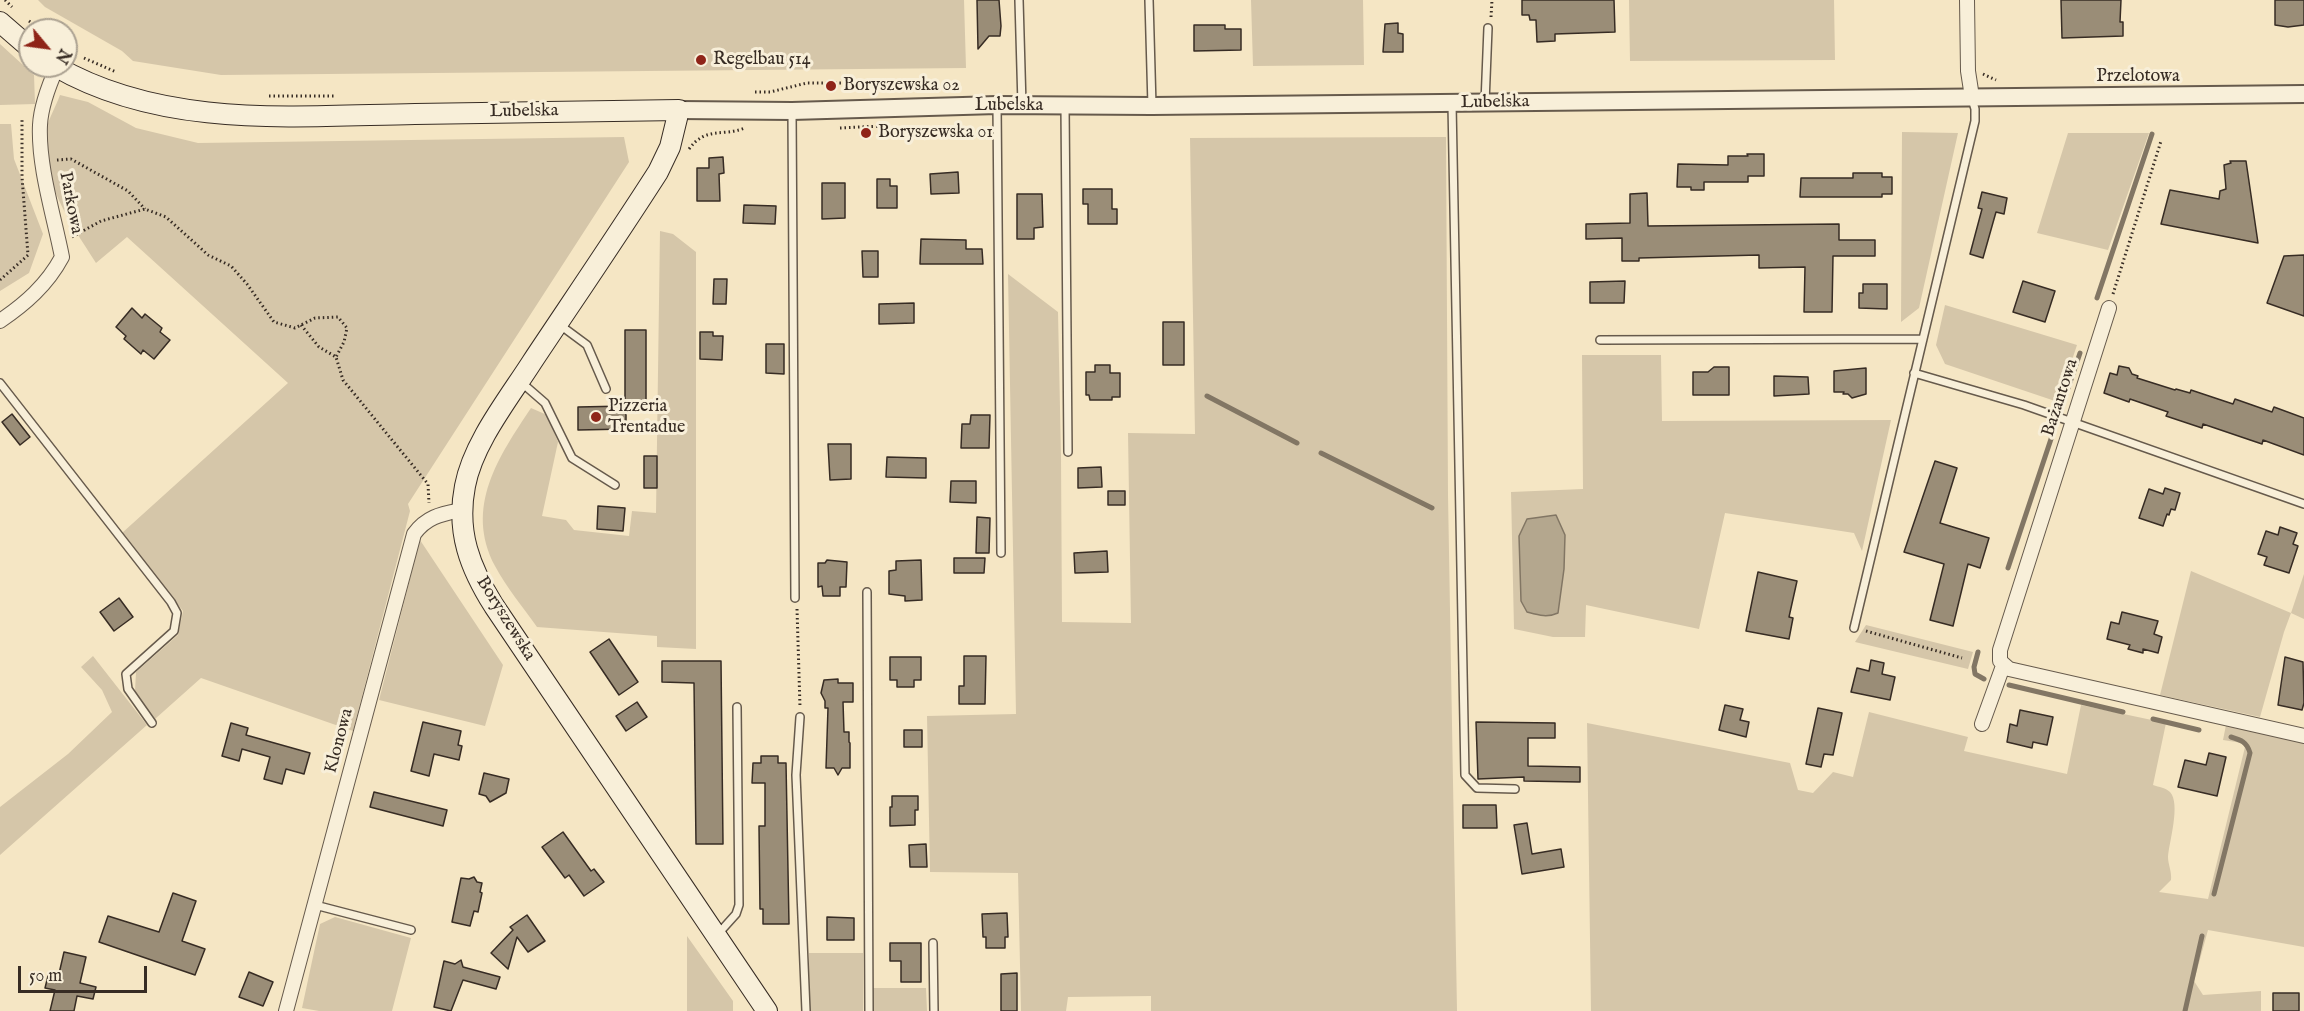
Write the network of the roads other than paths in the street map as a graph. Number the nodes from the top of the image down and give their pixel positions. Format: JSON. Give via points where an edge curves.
{"nodes":[{"id":1,"x":1019,"y":0,"type":"edge"},
{"id":2,"x":1149,"y":0,"type":"edge"},
{"id":3,"x":1967,"y":0,"type":"edge"},
{"id":4,"x":0,"y":22,"type":"edge"},
{"id":5,"x":1488,"y":28,"type":"road end"},
{"id":6,"x":18,"y":38,"type":"edge"},
{"id":7,"x":78,"y":76,"type":"edge"},
{"id":8,"x":52,"y":78,"type":"edge"},
{"id":9,"x":2304,"y":94,"type":"edge"},
{"id":10,"x":1972,"y":97,"type":"junction"},
{"id":11,"x":1485,"y":103,"type":"junction"},
{"id":12,"x":1452,"y":104,"type":"junction"},
{"id":13,"x":997,"y":105,"type":"junction"},
{"id":14,"x":1022,"y":105,"type":"junction"},
{"id":15,"x":1065,"y":106,"type":"junction"},
{"id":16,"x":1152,"y":106,"type":"junction"},
{"id":17,"x":679,"y":110,"type":"junction"},
{"id":18,"x":792,"y":111,"type":"junction"},
{"id":19,"x":2109,"y":308,"type":"road end"},
{"id":20,"x":0,"y":321,"type":"edge"},
{"id":21,"x":558,"y":324,"type":"junction"},
{"id":22,"x":1923,"y":339,"type":"junction"},
{"id":23,"x":1600,"y":340,"type":"dead end"},
{"id":24,"x":1914,"y":373,"type":"junction"},
{"id":25,"x":520,"y":381,"type":"junction"},
{"id":26,"x":0,"y":383,"type":"edge"},
{"id":27,"x":606,"y":389,"type":"dead end"},
{"id":28,"x":2073,"y":422,"type":"junction"},
{"id":29,"x":1068,"y":452,"type":"dead end"},
{"id":30,"x":615,"y":485,"type":"dead end"},
{"id":31,"x":2304,"y":504,"type":"edge"},
{"id":32,"x":462,"y":510,"type":"junction"},
{"id":33,"x":1001,"y":553,"type":"dead end"},
{"id":34,"x":867,"y":592,"type":"dead end"},
{"id":35,"x":795,"y":598,"type":"road end"},
{"id":36,"x":1854,"y":628,"type":"road end"},
{"id":37,"x":2003,"y":666,"type":"junction"},
{"id":38,"x":737,"y":707,"type":"dead end"},
{"id":39,"x":800,"y":717,"type":"road end"},
{"id":40,"x":152,"y":723,"type":"dead end"},
{"id":41,"x":1982,"y":724,"type":"dead end"},
{"id":42,"x":2304,"y":736,"type":"edge"},
{"id":43,"x":1515,"y":789,"type":"dead end"},
{"id":44,"x":315,"y":905,"type":"junction"},
{"id":45,"x":411,"y":930,"type":"dead end"},
{"id":46,"x":717,"y":936,"type":"junction"},
{"id":47,"x":933,"y":943,"type":"dead end"},
{"id":48,"x":286,"y":1011,"type":"edge"},
{"id":49,"x":767,"y":1011,"type":"edge"},
{"id":50,"x":806,"y":1011,"type":"edge"},
{"id":51,"x":869,"y":1011,"type":"edge"},
{"id":52,"x":934,"y":1011,"type":"edge"}],
"edges":[{"from":1,"to":14,"type":"lane"},
{"from":2,"to":16,"type":"lane"},
{"from":3,"to":10,"type":"street"},
{"from":4,"to":6,"type":"main road"},
{"from":5,"to":11,"type":"lane"},
{"from":7,"to":17,"type":"main road","name":"Lubelska","via":[[129,97],[186,111],[266,117]]},
{"from":8,"to":20,"type":"street","name":"Parkowa","via":[[40,124],[43,161],[62,257],[26,304]]},
{"from":9,"to":10,"type":"street","name":"Przelotowa"},
{"from":10,"to":11,"type":"street","name":"Lubelska"},
{"from":10,"to":22,"type":"lane","via":[[1975,120]]},
{"from":11,"to":12,"type":"street","name":"Lubelska"},
{"from":12,"to":16,"type":"street","name":"Lubelska"},
{"from":12,"to":43,"type":"lane","via":[[1465,775],[1477,788]]},
{"from":13,"to":14,"type":"street","name":"Lubelska"},
{"from":13,"to":18,"type":"street","name":"Lubelska"},
{"from":13,"to":33,"type":"lane"},
{"from":14,"to":15,"type":"street","name":"Lubelska"},
{"from":15,"to":16,"type":"street","name":"Lubelska"},
{"from":15,"to":29,"type":"lane"},
{"from":17,"to":18,"type":"street","name":"Lubelska"},
{"from":17,"to":21,"type":"main road","name":"Boryszewska","via":[[665,159]]},
{"from":18,"to":35,"type":"lane"},
{"from":19,"to":28,"type":"street","name":"Bażantowa"},
{"from":21,"to":25,"type":"main road","name":"Boryszewska"},
{"from":21,"to":27,"type":"lane","via":[[587,345]]},
{"from":22,"to":23,"type":"lane"},
{"from":22,"to":24,"type":"lane"},
{"from":24,"to":28,"type":"lane"},
{"from":24,"to":36,"type":"lane"},
{"from":25,"to":30,"type":"lane","via":[[545,403],[572,458]]},
{"from":25,"to":32,"type":"main road","name":"Boryszewska","via":[[477,454],[465,484]]},
{"from":26,"to":40,"type":"lane","via":[[177,613],[174,631],[126,674],[128,689]]},
{"from":28,"to":31,"type":"lane"},
{"from":28,"to":37,"type":"street","name":"Bażantowa","via":[[2001,650]]},
{"from":32,"to":44,"type":"street","name":"Klonowa","via":[[430,517],[414,534]]},
{"from":32,"to":46,"type":"main road","name":"Boryszewska","via":[[470,562],[481,584]]},
{"from":34,"to":51,"type":"lane"},
{"from":37,"to":41,"type":"street","name":"Bażantowa"},
{"from":37,"to":42,"type":"street"},
{"from":38,"to":46,"type":"lane","via":[[739,905]]},
{"from":39,"to":50,"type":"lane","via":[[795,775]]},
{"from":44,"to":45,"type":"lane"},
{"from":44,"to":48,"type":"street","name":"Klonowa"},
{"from":46,"to":49,"type":"main road","name":"Boryszewska"},
{"from":47,"to":52,"type":"lane"}]}
